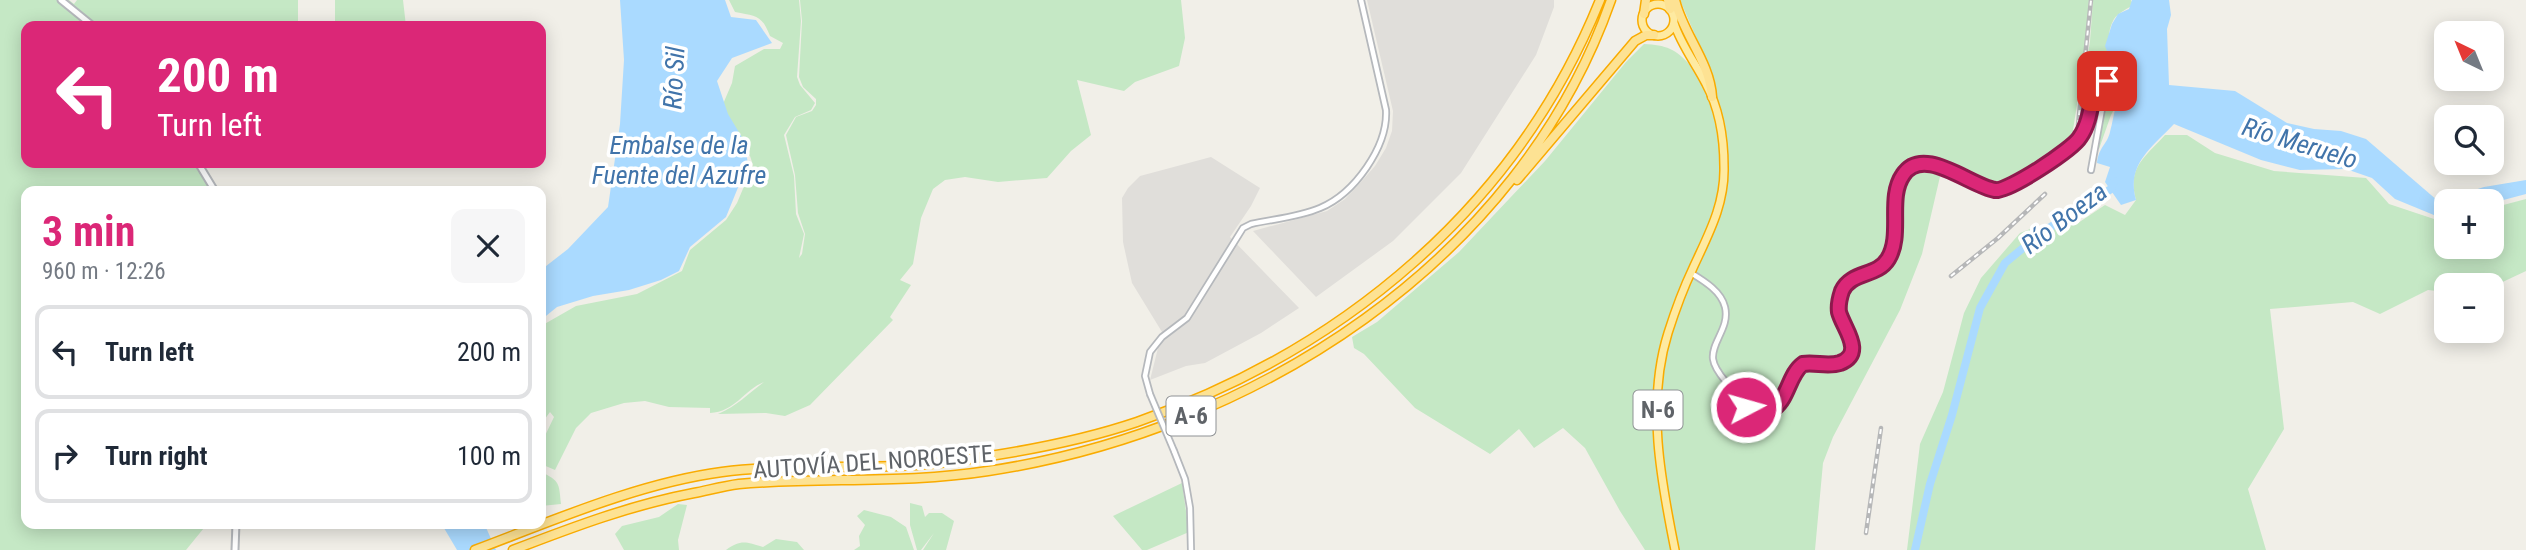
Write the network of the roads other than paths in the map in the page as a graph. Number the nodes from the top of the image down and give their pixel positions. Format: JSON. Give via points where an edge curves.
{"nodes":[{"id":1,"x":61,"y":0,"type":"edge"},
{"id":2,"x":1361,"y":0,"type":"edge"},
{"id":3,"x":1597,"y":0,"type":"edge"},
{"id":4,"x":1611,"y":0,"type":"edge"},
{"id":5,"x":1675,"y":0,"type":"edge"},
{"id":6,"x":1663,"y":3,"type":"edge"},
{"id":7,"x":1647,"y":5,"type":"edge"},
{"id":8,"x":87,"y":21,"type":"edge"},
{"id":9,"x":1674,"y":23,"type":"junction"},
{"id":10,"x":1657,"y":35,"type":"junction"},
{"id":11,"x":1685,"y":48,"type":"junction"},
{"id":12,"x":1712,"y":97,"type":"junction"},
{"id":13,"x":201,"y":168,"type":"edge"},
{"id":14,"x":2091,"y":170,"type":"dead end"},
{"id":15,"x":212,"y":186,"type":"edge"},
{"id":16,"x":1691,"y":273,"type":"junction"},
{"id":17,"x":1396,"y":295,"type":"junction"},
{"id":18,"x":546,"y":523,"type":"edge"},
{"id":19,"x":236,"y":529,"type":"edge"},
{"id":20,"x":531,"y":529,"type":"edge"},
{"id":21,"x":235,"y":550,"type":"edge"},
{"id":22,"x":475,"y":550,"type":"edge"},
{"id":23,"x":513,"y":550,"type":"edge"},
{"id":24,"x":1191,"y":550,"type":"edge"},
{"id":25,"x":1675,"y":550,"type":"edge"}],
"edges":[{"from":1,"to":8,"type":"street"},
{"from":2,"to":24,"type":"street","bridge":true,"via":[[1386,110],[1387,125],[1378,149],[1332,201],[1243,228],[1187,318],[1150,352],[1145,376],[1185,479]]},
{"from":3,"to":18,"type":"highway","name":"AUTOVÍA DEL NOROESTE","number":"A-6","via":[[1569,67],[1521,146],[1445,235],[1345,318],[1255,373],[1136,422],[1023,451],[950,462],[720,472],[653,488]]},
{"from":4,"to":17,"type":"highway","name":"AUTOVÍA DEL NOROESTE","number":"A-6","via":[[1565,99],[1515,174],[1454,244]]},
{"from":5,"to":12,"type":"highway","via":[[1712,85]]},
{"from":6,"to":7,"type":"highway","number":"N-6"},
{"from":6,"to":9,"type":"highway","number":"N-6"},
{"from":7,"to":10,"type":"highway","number":"N-6","via":[[1644,27]]},
{"from":9,"to":10,"type":"highway","via":[[1671,30]]},
{"from":9,"to":11,"type":"highway","number":"N-6"},
{"from":10,"to":11,"type":"highway","via":[[1677,40]]},
{"from":10,"to":17,"type":"highway","via":[[1636,41],[1497,202],[1443,259]]},
{"from":11,"to":12,"type":"highway","number":"N-6"},
{"from":12,"to":16,"type":"highway","number":"N-6","via":[[1723,140],[1723,181],[1714,227]]},
{"from":13,"to":15,"type":"street"},
{"from":14,"to":16,"type":"street","via":[[2107,81],[2103,74],[2097,78],[2078,141],[2008,187],[1993,190],[1927,164],[1910,167],[1898,187],[1890,256],[1878,269],[1851,279],[1840,297],[1839,312],[1852,341],[1849,357],[1839,364],[1800,366],[1786,396],[1766,410],[1741,402],[1714,363],[1726,309],[1717,293]]},
{"from":16,"to":25,"type":"highway","number":"N-6","via":[[1667,336],[1658,389],[1658,449]]},
{"from":17,"to":23,"type":"highway","name":"AUTOVÍA DEL NOROESTE","number":"A-6","via":[[1270,379],[1209,409],[1112,445],[1040,462],[938,477],[736,485],[594,518]]},
{"from":19,"to":21,"type":"street"},
{"from":20,"to":22,"type":"highway","name":"AUTOVÍA DEL NOROESTE","number":"A-6"}]}
